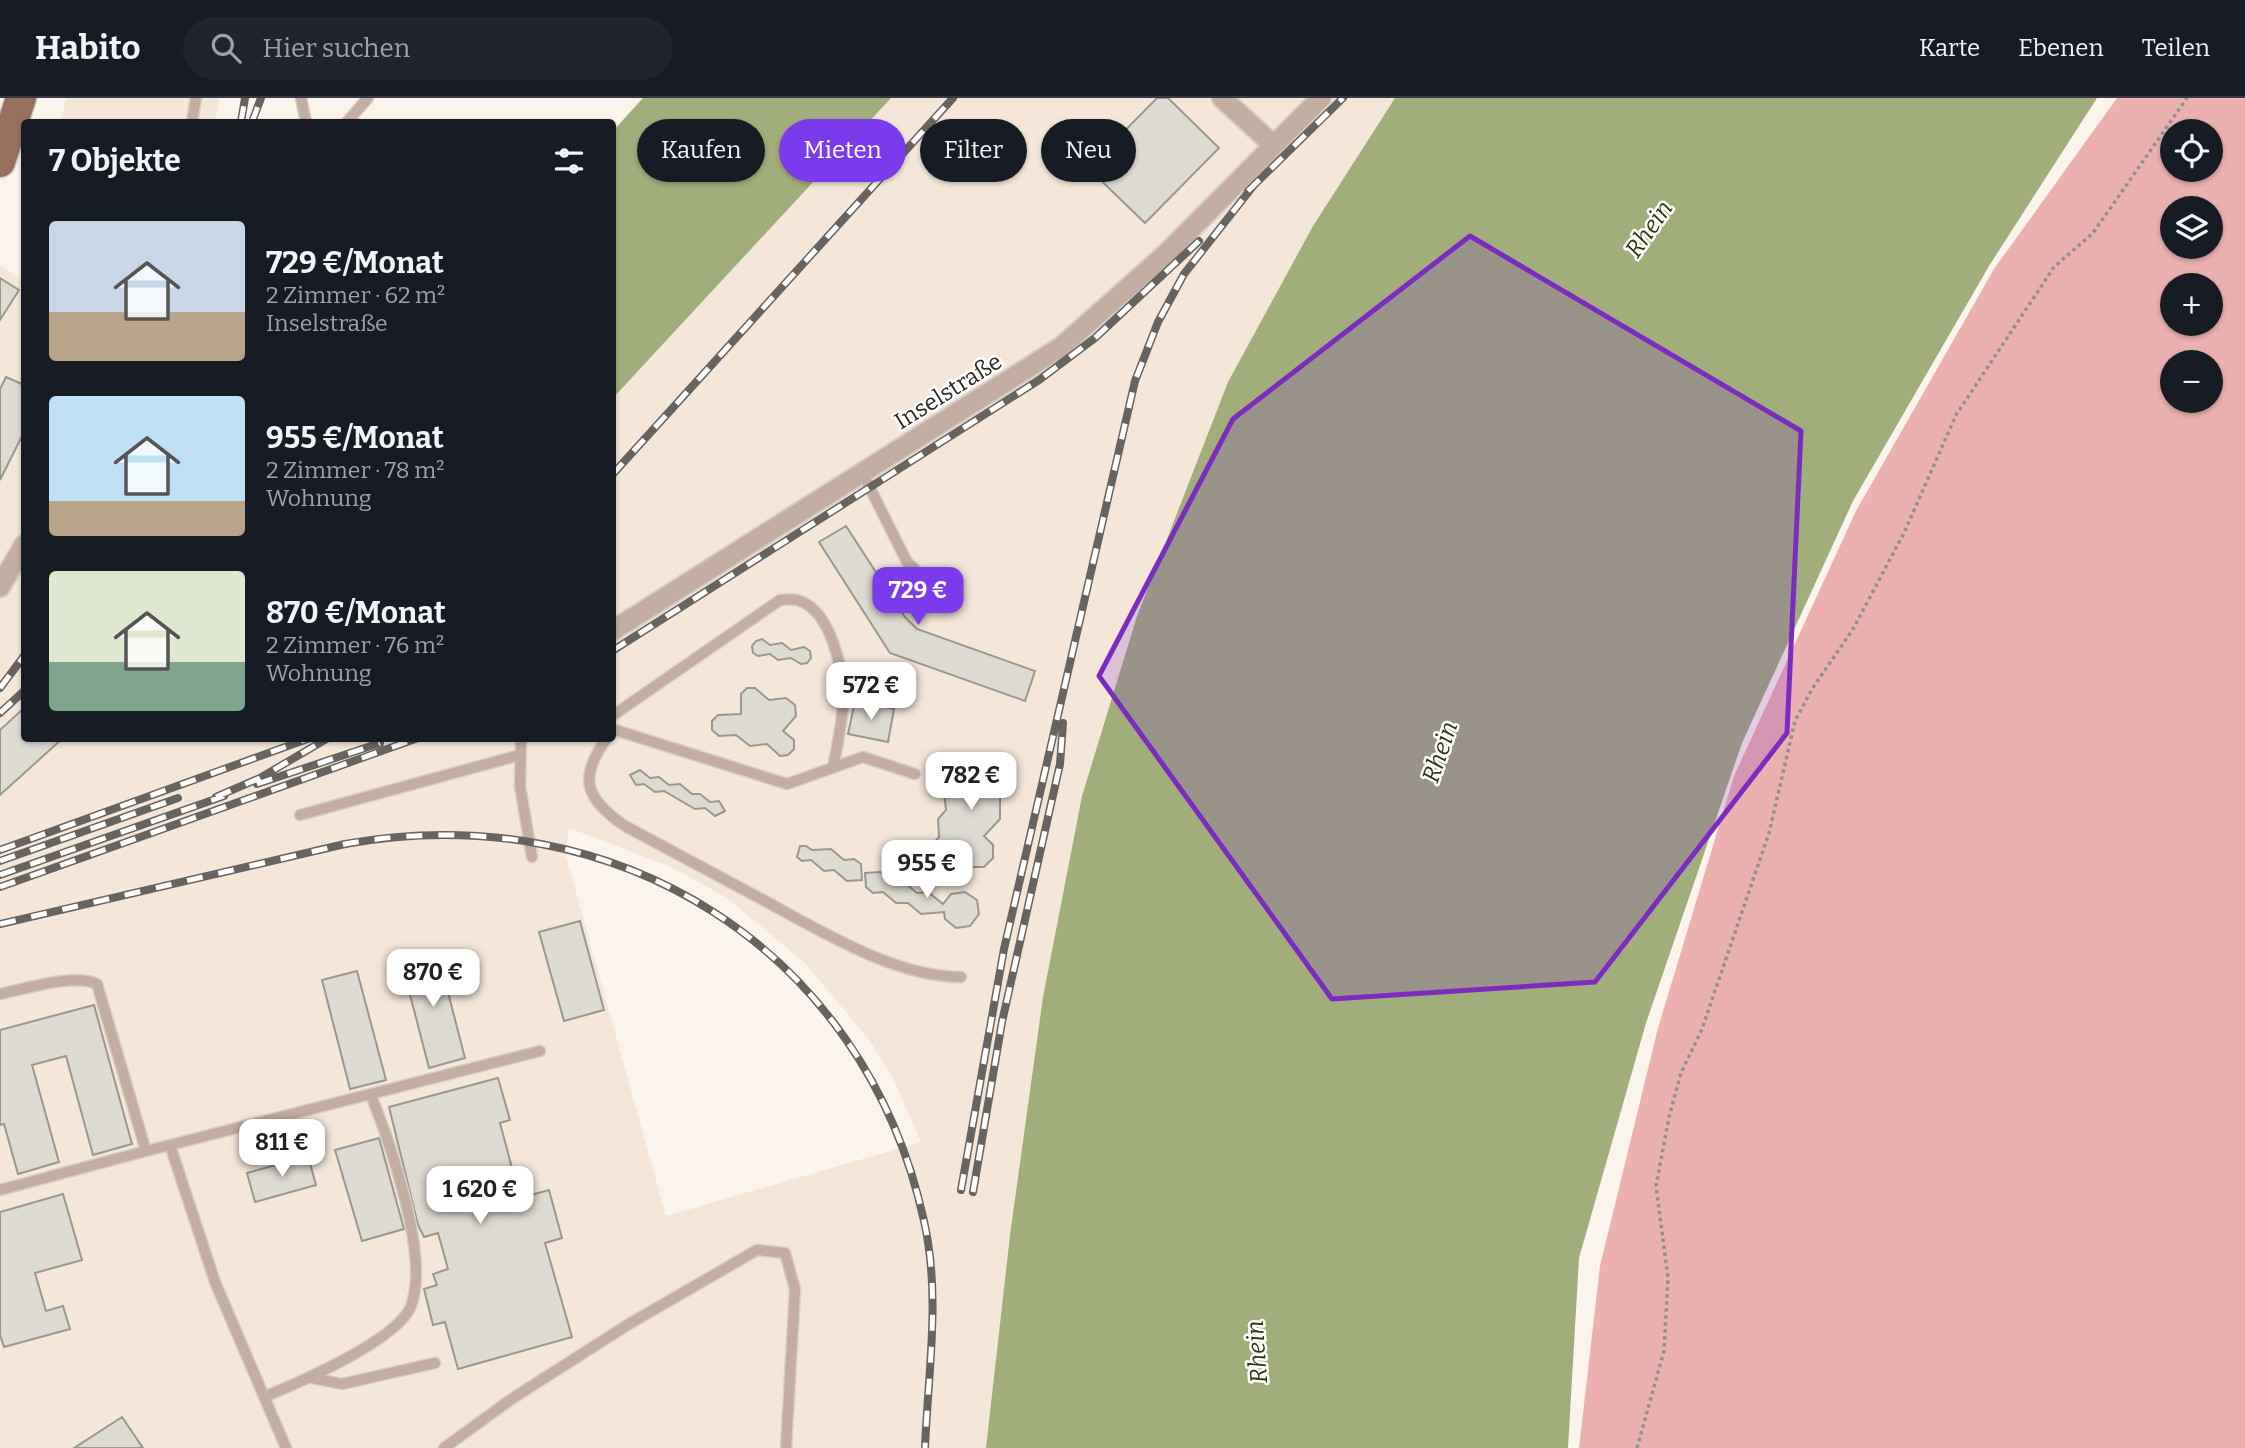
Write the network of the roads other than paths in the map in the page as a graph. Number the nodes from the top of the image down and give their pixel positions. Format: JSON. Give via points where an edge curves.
{"nodes":[{"id":1,"x":3,"y":98,"type":"edge"},
{"id":2,"x":21,"y":98,"type":"edge"},
{"id":3,"x":196,"y":98,"type":"edge"},
{"id":4,"x":301,"y":98,"type":"edge"},
{"id":5,"x":368,"y":98,"type":"edge"},
{"id":6,"x":1222,"y":98,"type":"edge"},
{"id":7,"x":1321,"y":98,"type":"edge"},
{"id":8,"x":0,"y":108,"type":"edge"},
{"id":9,"x":192,"y":119,"type":"edge"},
{"id":10,"x":305,"y":119,"type":"edge"},
{"id":11,"x":350,"y":119,"type":"edge"},
{"id":12,"x":1272,"y":144,"type":"junction"},
{"id":13,"x":0,"y":162,"type":"edge"},
{"id":14,"x":863,"y":474,"type":"junction"},
{"id":15,"x":21,"y":550,"type":"edge"},
{"id":16,"x":0,"y":587,"type":"edge"},
{"id":17,"x":939,"y":592,"type":"dead end"},
{"id":18,"x":616,"y":628,"type":"edge"},
{"id":19,"x":616,"y":713,"type":"edge"},
{"id":20,"x":616,"y":730,"type":"edge"},
{"id":21,"x":521,"y":742,"type":"edge"},
{"id":22,"x":605,"y":742,"type":"edge"},
{"id":23,"x":520,"y":755,"type":"junction"},
{"id":24,"x":833,"y":768,"type":"junction"},
{"id":25,"x":915,"y":774,"type":"dead end"},
{"id":26,"x":300,"y":815,"type":"dead end"},
{"id":27,"x":532,"y":857,"type":"dead end"},
{"id":28,"x":961,"y":978,"type":"dead end"},
{"id":29,"x":0,"y":994,"type":"edge"},
{"id":30,"x":540,"y":1052,"type":"dead end"},
{"id":31,"x":371,"y":1095,"type":"junction"},
{"id":32,"x":170,"y":1145,"type":"junction"},
{"id":33,"x":146,"y":1151,"type":"junction"},
{"id":34,"x":0,"y":1189,"type":"edge"},
{"id":35,"x":435,"y":1363,"type":"dead end"},
{"id":36,"x":312,"y":1378,"type":"junction"},
{"id":37,"x":264,"y":1397,"type":"junction"},
{"id":38,"x":286,"y":1448,"type":"edge"},
{"id":39,"x":444,"y":1448,"type":"edge"},
{"id":40,"x":786,"y":1448,"type":"edge"}],
"edges":[{"from":1,"to":8,"type":"main road"},
{"from":2,"to":13,"type":"main road"},
{"from":3,"to":9,"type":"lane"},
{"from":4,"to":10,"type":"lane"},
{"from":5,"to":11,"type":"lane"},
{"from":6,"to":12,"type":"street"},
{"from":7,"to":12,"type":"street","name":"Inselstraße"},
{"from":12,"to":14,"type":"street","name":"Inselstraße","via":[[1167,253],[1061,347]]},
{"from":14,"to":17,"type":"lane","via":[[907,562]]},
{"from":14,"to":18,"type":"street","name":"Inselstraße"},
{"from":15,"to":16,"type":"street"},
{"from":19,"to":24,"type":"lane","via":[[780,600],[796,600],[822,620],[843,681]]},
{"from":20,"to":24,"type":"lane","via":[[787,784]]},
{"from":21,"to":23,"type":"lane"},
{"from":22,"to":28,"type":"lane","via":[[588,774],[590,793],[603,810],[625,825],[811,925],[908,970]]},
{"from":23,"to":26,"type":"lane"},
{"from":23,"to":27,"type":"lane","via":[[520,786]]},
{"from":24,"to":25,"type":"lane","via":[[863,757]]},
{"from":29,"to":33,"type":"lane","via":[[70,981],[97,984]]},
{"from":30,"to":31,"type":"lane"},
{"from":31,"to":32,"type":"lane"},
{"from":31,"to":36,"type":"lane","via":[[416,1244],[411,1307],[395,1328]]},
{"from":32,"to":33,"type":"lane"},
{"from":32,"to":37,"type":"lane","via":[[215,1282]]},
{"from":33,"to":34,"type":"lane"},
{"from":35,"to":36,"type":"lane","via":[[342,1384]]},
{"from":36,"to":37,"type":"lane"},
{"from":37,"to":38,"type":"lane"},
{"from":39,"to":40,"type":"lane","via":[[629,1324],[757,1250],[785,1253],[794,1289]]}]}
